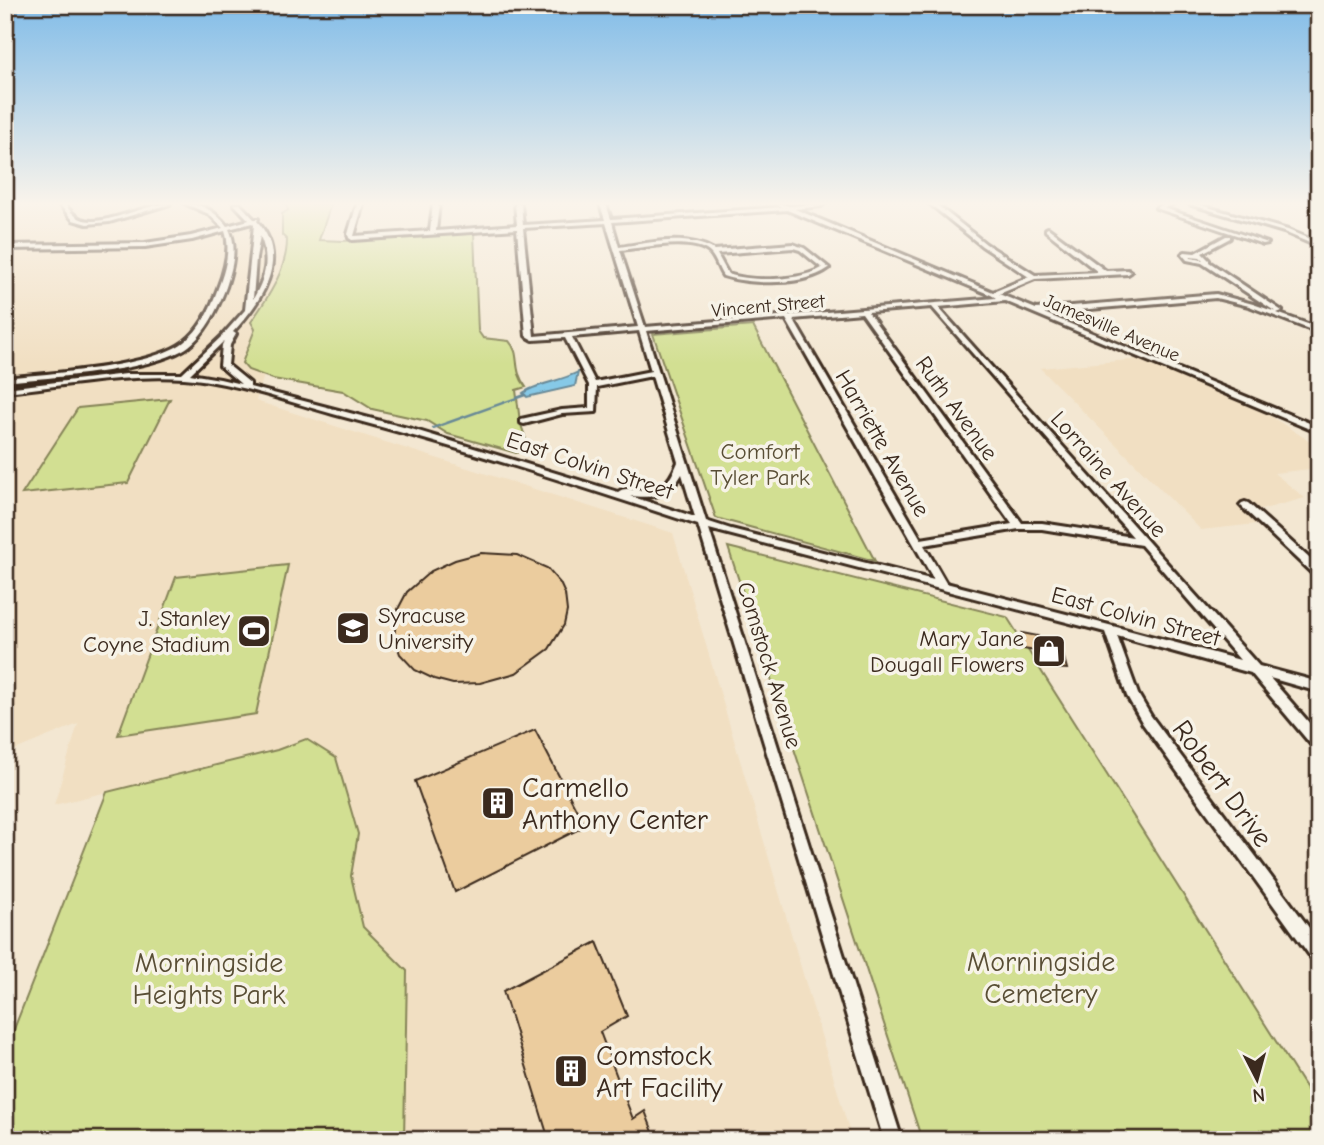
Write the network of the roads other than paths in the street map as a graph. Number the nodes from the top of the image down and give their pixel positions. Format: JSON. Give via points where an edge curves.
{"nodes":[{"id":1,"x":230,"y":257,"type":"edge"},
{"id":2,"x":253,"y":257,"type":"edge"},
{"id":3,"x":262,"y":257,"type":"edge"},
{"id":4,"x":267,"y":257,"type":"edge"},
{"id":5,"x":523,"y":257,"type":"edge"},
{"id":6,"x":620,"y":257,"type":"edge"},
{"id":7,"x":715,"y":257,"type":"edge"},
{"id":8,"x":813,"y":257,"type":"edge"},
{"id":9,"x":905,"y":257,"type":"edge"},
{"id":10,"x":1003,"y":257,"type":"edge"},
{"id":11,"x":1083,"y":257,"type":"edge"},
{"id":12,"x":1188,"y":257,"type":"edge"},
{"id":13,"x":1205,"y":257,"type":"edge"},
{"id":14,"x":252,"y":262,"type":"junction"},
{"id":15,"x":1204,"y":262,"type":"junction"},
{"id":16,"x":1128,"y":272,"type":"dead end"},
{"id":17,"x":1104,"y":274,"type":"junction"},
{"id":18,"x":1034,"y":277,"type":"junction"},
{"id":19,"x":1238,"y":285,"type":"junction"},
{"id":20,"x":993,"y":294,"type":"junction"},
{"id":21,"x":1218,"y":297,"type":"junction"},
{"id":22,"x":1005,"y":299,"type":"junction"},
{"id":23,"x":934,"y":306,"type":"junction"},
{"id":24,"x":864,"y":312,"type":"junction"},
{"id":25,"x":1035,"y":312,"type":"junction"},
{"id":26,"x":247,"y":314,"type":"junction"},
{"id":27,"x":789,"y":318,"type":"junction"},
{"id":28,"x":239,"y":322,"type":"junction"},
{"id":29,"x":1299,"y":324,"type":"junction"},
{"id":30,"x":642,"y":331,"type":"junction"},
{"id":31,"x":1319,"y":331,"type":"edge"},
{"id":32,"x":568,"y":337,"type":"junction"},
{"id":33,"x":655,"y":373,"type":"junction"},
{"id":34,"x":184,"y":376,"type":"junction"},
{"id":35,"x":5,"y":380,"type":"edge"},
{"id":36,"x":593,"y":385,"type":"junction"},
{"id":37,"x":252,"y":389,"type":"junction"},
{"id":38,"x":5,"y":390,"type":"edge"},
{"id":39,"x":524,"y":421,"type":"dead end"},
{"id":40,"x":1319,"y":430,"type":"edge"},
{"id":41,"x":683,"y":462,"type":"junction"},
{"id":42,"x":603,"y":490,"type":"junction"},
{"id":43,"x":1245,"y":505,"type":"dead end"},
{"id":44,"x":702,"y":523,"type":"junction"},
{"id":45,"x":1019,"y":526,"type":"junction"},
{"id":46,"x":918,"y":542,"type":"junction"},
{"id":47,"x":1144,"y":542,"type":"junction"},
{"id":48,"x":1319,"y":573,"type":"edge"},
{"id":49,"x":943,"y":587,"type":"junction"},
{"id":50,"x":1109,"y":629,"type":"junction"},
{"id":51,"x":1255,"y":669,"type":"junction"},
{"id":52,"x":1319,"y":687,"type":"edge"},
{"id":53,"x":1319,"y":744,"type":"edge"},
{"id":54,"x":1319,"y":954,"type":"edge"},
{"id":55,"x":892,"y":1140,"type":"edge"}],
"edges":[{"from":1,"to":35,"type":"street","via":[[217,302],[191,341],[170,353],[138,362]]},
{"from":2,"to":14,"type":"street"},
{"from":3,"to":14,"type":"street"},
{"from":4,"to":26,"type":"street","via":[[261,292]]},
{"from":5,"to":32,"type":"street","name":"Vincent Street","via":[[530,336]]},
{"from":6,"to":30,"type":"street","name":"Comstock Avenue"},
{"from":7,"to":8,"type":"street","via":[[725,275],[737,279],[790,278],[826,268]]},
{"from":9,"to":20,"type":"street","name":"Jamesville Avenue"},
{"from":10,"to":18,"type":"street"},
{"from":11,"to":17,"type":"street"},
{"from":12,"to":15,"type":"street"},
{"from":13,"to":15,"type":"street"},
{"from":14,"to":26,"type":"street"},
{"from":15,"to":19,"type":"street"},
{"from":16,"to":17,"type":"street"},
{"from":17,"to":18,"type":"street"},
{"from":18,"to":20,"type":"street"},
{"from":19,"to":21,"type":"street","via":[[1236,293]]},
{"from":19,"to":29,"type":"street"},
{"from":20,"to":22,"type":"street","name":"Jamesville Avenue"},
{"from":21,"to":25,"type":"street"},
{"from":21,"to":29,"type":"street"},
{"from":22,"to":23,"type":"street","name":"Vincent Street"},
{"from":22,"to":25,"type":"street","name":"Jamesville Avenue"},
{"from":23,"to":24,"type":"street","name":"Vincent Street"},
{"from":23,"to":47,"type":"street","name":"Lorraine Avenue"},
{"from":24,"to":27,"type":"street","name":"Vincent Street"},
{"from":24,"to":45,"type":"street","name":"Ruth Avenue"},
{"from":25,"to":40,"type":"street","name":"Jamesville Avenue"},
{"from":26,"to":28,"type":"street"},
{"from":27,"to":30,"type":"street","name":"Vincent Street"},
{"from":27,"to":46,"type":"street","name":"Harriette Avenue"},
{"from":28,"to":34,"type":"street"},
{"from":28,"to":37,"type":"street","via":[[226,345],[224,366]]},
{"from":29,"to":31,"type":"street"},
{"from":30,"to":32,"type":"street","name":"Vincent Street"},
{"from":30,"to":33,"type":"street","name":"Comstock Avenue"},
{"from":32,"to":36,"type":"street"},
{"from":33,"to":36,"type":"street"},
{"from":33,"to":41,"type":"street","name":"Comstock Avenue"},
{"from":34,"to":37,"type":"street","name":"East Colvin Street"},
{"from":34,"to":38,"type":"street","name":"East Colvin Street","via":[[126,376]]},
{"from":36,"to":39,"type":"street","via":[[591,412],[562,412]]},
{"from":37,"to":42,"type":"street","name":"East Colvin Street"},
{"from":41,"to":42,"type":"street","via":[[676,481],[658,494]]},
{"from":41,"to":44,"type":"street","name":"Comstock Avenue"},
{"from":42,"to":44,"type":"street","name":"East Colvin Street"},
{"from":43,"to":48,"type":"street"},
{"from":44,"to":49,"type":"street","name":"East Colvin Street"},
{"from":44,"to":55,"type":"street","name":"Comstock Avenue"},
{"from":45,"to":46,"type":"street"},
{"from":45,"to":47,"type":"street"},
{"from":46,"to":49,"type":"street","name":"Harriette Avenue"},
{"from":47,"to":51,"type":"street","name":"Lorraine Avenue"},
{"from":49,"to":50,"type":"street","name":"East Colvin Street"},
{"from":50,"to":51,"type":"street","name":"East Colvin Street"},
{"from":50,"to":54,"type":"street","name":"Robert Drive","via":[[1133,696],[1147,720]]},
{"from":51,"to":52,"type":"street","name":"East Colvin Street"},
{"from":51,"to":53,"type":"street","name":"Lorraine Avenue"}]}
